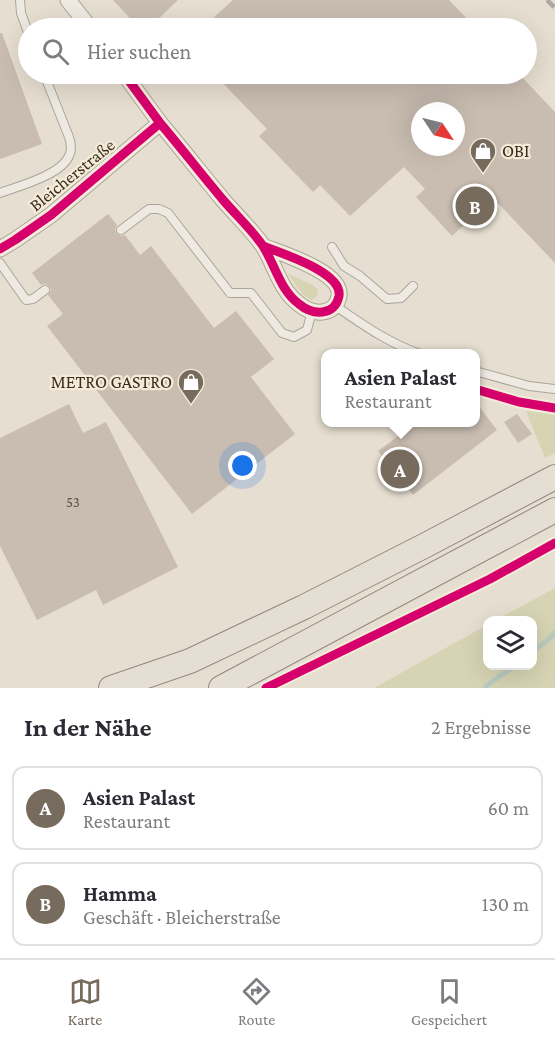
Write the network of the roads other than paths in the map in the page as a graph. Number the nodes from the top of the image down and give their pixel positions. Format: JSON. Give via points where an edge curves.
{"nodes":[{"id":1,"x":20,"y":0,"type":"edge"},
{"id":2,"x":68,"y":0,"type":"edge"},
{"id":3,"x":23,"y":18,"type":"edge"},
{"id":4,"x":82,"y":18,"type":"edge"},
{"id":5,"x":48,"y":84,"type":"edge"},
{"id":6,"x":131,"y":84,"type":"edge"},
{"id":7,"x":160,"y":123,"type":"junction"},
{"id":8,"x":0,"y":193,"type":"edge"},
{"id":9,"x":121,"y":230,"type":"dead end"},
{"id":10,"x":263,"y":246,"type":"junction"},
{"id":11,"x":332,"y":247,"type":"dead end"},
{"id":12,"x":0,"y":249,"type":"edge"},
{"id":13,"x":0,"y":263,"type":"edge"},
{"id":14,"x":344,"y":266,"type":"junction"},
{"id":15,"x":332,"y":279,"type":"junction"},
{"id":16,"x":413,"y":286,"type":"dead end"},
{"id":17,"x":45,"y":290,"type":"dead end"},
{"id":18,"x":334,"y":305,"type":"junction"},
{"id":19,"x":312,"y":311,"type":"junction"},
{"id":20,"x":408,"y":349,"type":"edge"},
{"id":21,"x":480,"y":372,"type":"edge"},
{"id":22,"x":555,"y":389,"type":"edge"},
{"id":23,"x":555,"y":477,"type":"edge"},
{"id":24,"x":555,"y":510,"type":"edge"},
{"id":25,"x":111,"y":688,"type":"edge"},
{"id":26,"x":221,"y":688,"type":"edge"}],
"edges":[{"from":1,"to":3,"type":"lane"},
{"from":2,"to":4,"type":"street"},
{"from":5,"to":8,"type":"lane","via":[[69,137],[69,156],[53,171]]},
{"from":6,"to":7,"type":"street"},
{"from":7,"to":10,"type":"street"},
{"from":7,"to":12,"type":"street","name":"Bleicherstraße","via":[[51,215]]},
{"from":9,"to":19,"type":"lane","via":[[149,209],[159,209],[168,213],[230,293],[251,293],[282,333],[294,337],[307,330]]},
{"from":10,"to":15,"type":"street","via":[[316,268]]},
{"from":10,"to":19,"type":"street","via":[[284,287],[298,304]]},
{"from":11,"to":14,"type":"lane"},
{"from":13,"to":17,"type":"lane","via":[[26,300]]},
{"from":14,"to":15,"type":"lane"},
{"from":14,"to":16,"type":"lane","via":[[387,299],[401,298]]},
{"from":15,"to":18,"type":"street","via":[[339,288]]},
{"from":18,"to":19,"type":"street","via":[[321,313]]},
{"from":18,"to":20,"type":"lane","via":[[385,339]]},
{"from":21,"to":22,"type":"lane"},
{"from":23,"to":25,"type":"main road","via":[[304,607],[189,661]]},
{"from":24,"to":26,"type":"main road"}]}
